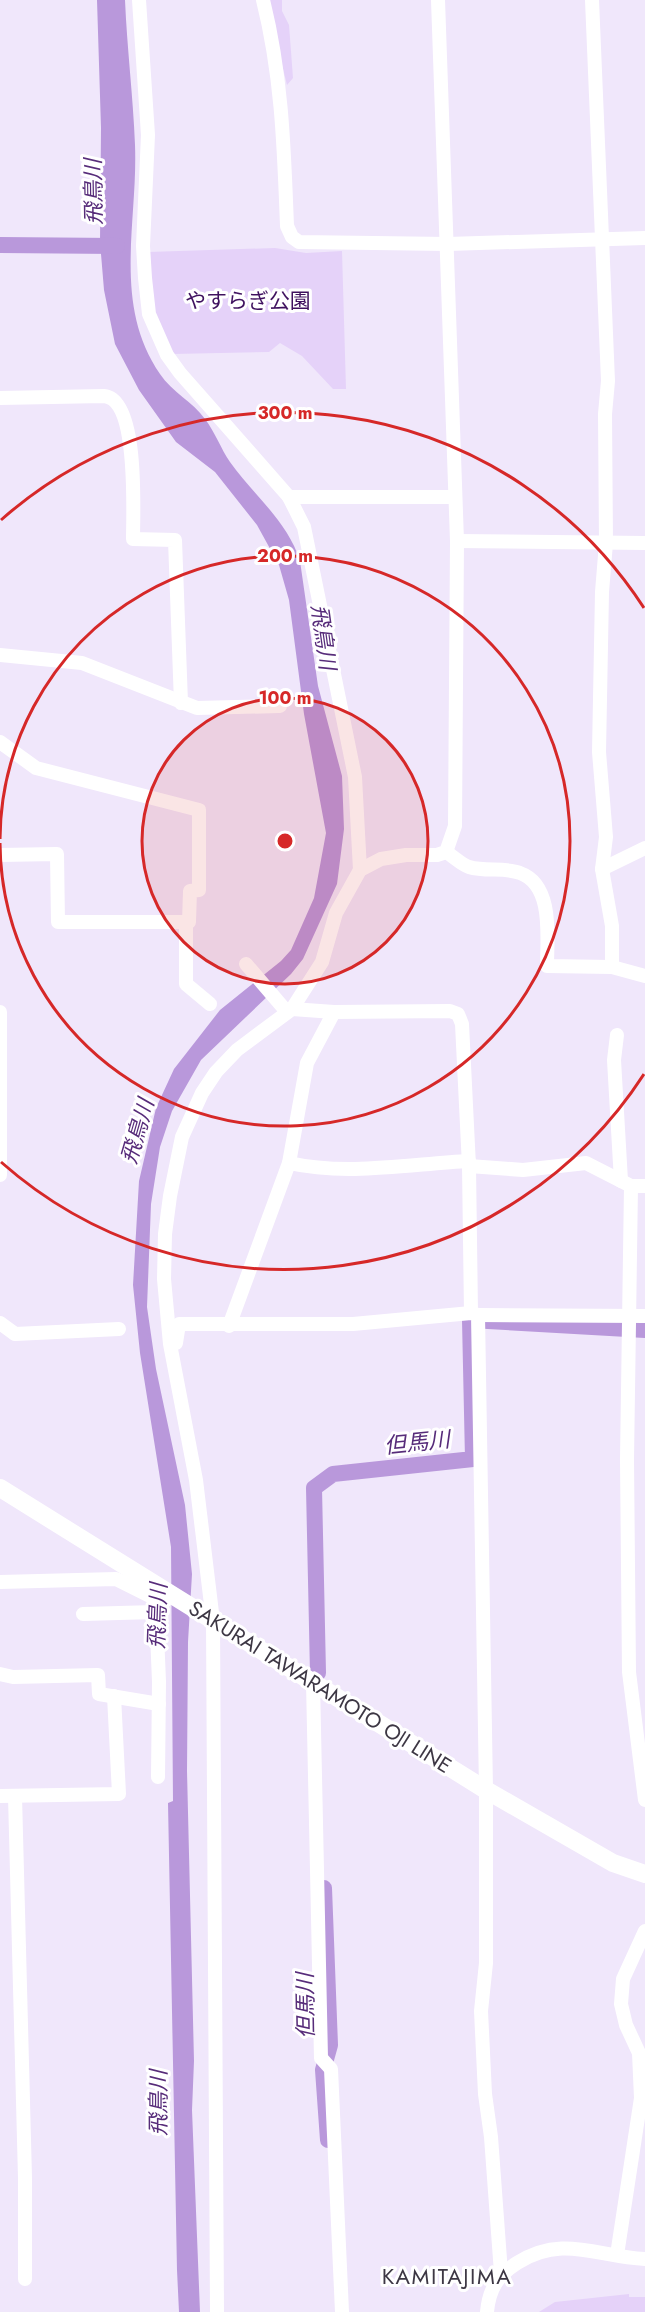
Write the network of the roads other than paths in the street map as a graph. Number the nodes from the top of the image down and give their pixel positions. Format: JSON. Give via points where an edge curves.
{"nodes":[{"id":1,"x":140,"y":0,"type":"edge"},
{"id":2,"x":263,"y":0,"type":"edge"},
{"id":3,"x":438,"y":0,"type":"edge"},
{"id":4,"x":592,"y":0,"type":"edge"},
{"id":5,"x":645,"y":238,"type":"edge"},
{"id":6,"x":601,"y":239,"type":"junction"},
{"id":7,"x":448,"y":244,"type":"junction"},
{"id":8,"x":0,"y":398,"type":"edge"},
{"id":9,"x":289,"y":497,"type":"junction"},
{"id":10,"x":455,"y":497,"type":"junction"},
{"id":11,"x":458,"y":541,"type":"junction"},
{"id":12,"x":606,"y":543,"type":"junction"},
{"id":13,"x":645,"y":543,"type":"edge"},
{"id":14,"x":0,"y":655,"type":"edge"},
{"id":15,"x":181,"y":703,"type":"junction"},
{"id":16,"x":280,"y":706,"type":"dead end"},
{"id":17,"x":0,"y":742,"type":"edge"},
{"id":18,"x":645,"y":848,"type":"edge"},
{"id":19,"x":446,"y":852,"type":"junction"},
{"id":20,"x":0,"y":855,"type":"edge"},
{"id":21,"x":602,"y":869,"type":"junction"},
{"id":22,"x":360,"y":870,"type":"junction"},
{"id":23,"x":186,"y":921,"type":"junction"},
{"id":24,"x":247,"y":965,"type":"dead end"},
{"id":25,"x":612,"y":967,"type":"junction"},
{"id":26,"x":645,"y":976,"type":"edge"},
{"id":27,"x":210,"y":1004,"type":"dead end"},
{"id":28,"x":290,"y":1011,"type":"junction"},
{"id":29,"x":0,"y":1012,"type":"edge"},
{"id":30,"x":334,"y":1012,"type":"junction"},
{"id":31,"x":617,"y":1035,"type":"dead end"},
{"id":32,"x":289,"y":1163,"type":"junction"},
{"id":33,"x":469,"y":1163,"type":"junction"},
{"id":34,"x":0,"y":1175,"type":"edge"},
{"id":35,"x":632,"y":1184,"type":"edge"},
{"id":36,"x":474,"y":1314,"type":"junction"},
{"id":37,"x":638,"y":1316,"type":"edge"},
{"id":38,"x":0,"y":1323,"type":"edge"},
{"id":39,"x":229,"y":1326,"type":"junction"},
{"id":40,"x":120,"y":1329,"type":"dead end"},
{"id":41,"x":170,"y":1344,"type":"junction"},
{"id":42,"x":0,"y":1488,"type":"edge"},
{"id":43,"x":0,"y":1582,"type":"edge"},
{"id":44,"x":155,"y":1589,"type":"junction"},
{"id":45,"x":155,"y":1612,"type":"junction"},
{"id":46,"x":83,"y":1614,"type":"dead end"},
{"id":47,"x":213,"y":1621,"type":"junction"},
{"id":48,"x":0,"y":1674,"type":"edge"},
{"id":49,"x":313,"y":1682,"type":"junction"},
{"id":50,"x":114,"y":1696,"type":"junction"},
{"id":51,"x":159,"y":1704,"type":"junction"},
{"id":52,"x":643,"y":1767,"type":"edge"},
{"id":53,"x":158,"y":1777,"type":"dead end"},
{"id":54,"x":486,"y":1790,"type":"junction"},
{"id":55,"x":0,"y":1796,"type":"edge"},
{"id":56,"x":15,"y":1796,"type":"junction"},
{"id":57,"x":645,"y":1800,"type":"edge"},
{"id":58,"x":645,"y":1874,"type":"edge"},
{"id":59,"x":645,"y":1931,"type":"edge"},
{"id":60,"x":617,"y":2255,"type":"junction"},
{"id":61,"x":645,"y":2259,"type":"edge"},
{"id":62,"x":501,"y":2274,"type":"junction"},
{"id":63,"x":25,"y":2279,"type":"dead end"},
{"id":64,"x":217,"y":2312,"type":"edge"},
{"id":65,"x":342,"y":2312,"type":"edge"},
{"id":66,"x":487,"y":2312,"type":"edge"}],
"edges":[{"from":1,"to":9,"type":"street","via":[[148,135],[143,246],[149,314],[167,355],[180,373]]},
{"from":2,"to":7,"type":"street","via":[[282,95],[287,226],[292,237],[304,243]]},
{"from":3,"to":7,"type":"street"},
{"from":4,"to":6,"type":"street"},
{"from":5,"to":6,"type":"street"},
{"from":6,"to":7,"type":"street"},
{"from":6,"to":12,"type":"street","via":[[608,381]]},
{"from":7,"to":10,"type":"street"},
{"from":8,"to":15,"type":"street","via":[[109,396],[119,405],[126,421],[132,465],[133,539],[175,540]]},
{"from":9,"to":10,"type":"street"},
{"from":9,"to":22,"type":"street","via":[[304,527],[314,569],[355,777]]},
{"from":10,"to":11,"type":"street"},
{"from":11,"to":12,"type":"street"},
{"from":11,"to":19,"type":"street","via":[[455,826]]},
{"from":12,"to":13,"type":"street"},
{"from":12,"to":21,"type":"street","via":[[599,752],[606,837]]},
{"from":14,"to":15,"type":"street","via":[[82,663]]},
{"from":15,"to":16,"type":"street","via":[[197,708]]},
{"from":17,"to":23,"type":"street","via":[[36,768],[199,810],[199,890],[190,891],[189,922]]},
{"from":18,"to":21,"type":"street"},
{"from":19,"to":22,"type":"street","via":[[381,859]]},
{"from":19,"to":25,"type":"street","via":[[467,867],[520,872],[530,879],[545,903],[547,966]]},
{"from":20,"to":23,"type":"street","via":[[57,854],[58,922]]},
{"from":21,"to":25,"type":"street","via":[[612,926]]},
{"from":22,"to":28,"type":"street","via":[[336,913],[322,962]]},
{"from":23,"to":27,"type":"street","via":[[186,984]]},
{"from":24,"to":28,"type":"street"},
{"from":25,"to":26,"type":"street"},
{"from":28,"to":30,"type":"street"},
{"from":28,"to":41,"type":"street","via":[[237,1050],[216,1072],[201,1093],[182,1137],[165,1234],[164,1279]]},
{"from":29,"to":34,"type":"street"},
{"from":30,"to":32,"type":"street","via":[[307,1063]]},
{"from":30,"to":33,"type":"street","via":[[458,1014],[462,1024]]},
{"from":31,"to":35,"type":"street","via":[[614,1060]]},
{"from":32,"to":33,"type":"street","via":[[313,1168]]},
{"from":32,"to":39,"type":"street"},
{"from":33,"to":35,"type":"street","via":[[523,1170],[586,1163]]},
{"from":33,"to":36,"type":"street"},
{"from":35,"to":37,"type":"street"},
{"from":36,"to":37,"type":"street"},
{"from":36,"to":39,"type":"street","via":[[353,1324]]},
{"from":36,"to":54,"type":"street"},
{"from":37,"to":52,"type":"street","via":[[627,1460],[628,1672]]},
{"from":38,"to":40,"type":"street","via":[[15,1334]]},
{"from":39,"to":41,"type":"street","via":[[179,1324],[176,1343]]},
{"from":41,"to":47,"type":"street","via":[[196,1480]]},
{"from":42,"to":44,"type":"main road","name":"SAKURAI TAWARAMOTO OJI LINE"},
{"from":43,"to":44,"type":"street","via":[[116,1579]]},
{"from":44,"to":45,"type":"street"},
{"from":44,"to":47,"type":"main road","name":"SAKURAI TAWARAMOTO OJI LINE"},
{"from":45,"to":46,"type":"street"},
{"from":45,"to":51,"type":"street"},
{"from":47,"to":49,"type":"main road","name":"SAKURAI TAWARAMOTO OJI LINE"},
{"from":47,"to":64,"type":"street"},
{"from":48,"to":50,"type":"street","via":[[98,1675],[99,1694]]},
{"from":49,"to":54,"type":"main road","name":"SAKURAI TAWARAMOTO OJI LINE"},
{"from":49,"to":65,"type":"street","via":[[321,2058],[331,2069]]},
{"from":50,"to":51,"type":"street"},
{"from":50,"to":56,"type":"street","via":[[119,1794]]},
{"from":51,"to":53,"type":"street"},
{"from":52,"to":57,"type":"street"},
{"from":54,"to":58,"type":"main road","name":"SAKURAI TAWARAMOTO OJI LINE","via":[[604,1858]]},
{"from":54,"to":62,"type":"street","via":[[482,2045]]},
{"from":55,"to":56,"type":"street"},
{"from":56,"to":63,"type":"street"},
{"from":59,"to":60,"type":"street","via":[[623,1979],[621,2004],[639,2053],[641,2098]]},
{"from":60,"to":61,"type":"street"},
{"from":60,"to":62,"type":"street","via":[[565,2247],[543,2249]]},
{"from":62,"to":66,"type":"street"}]}
